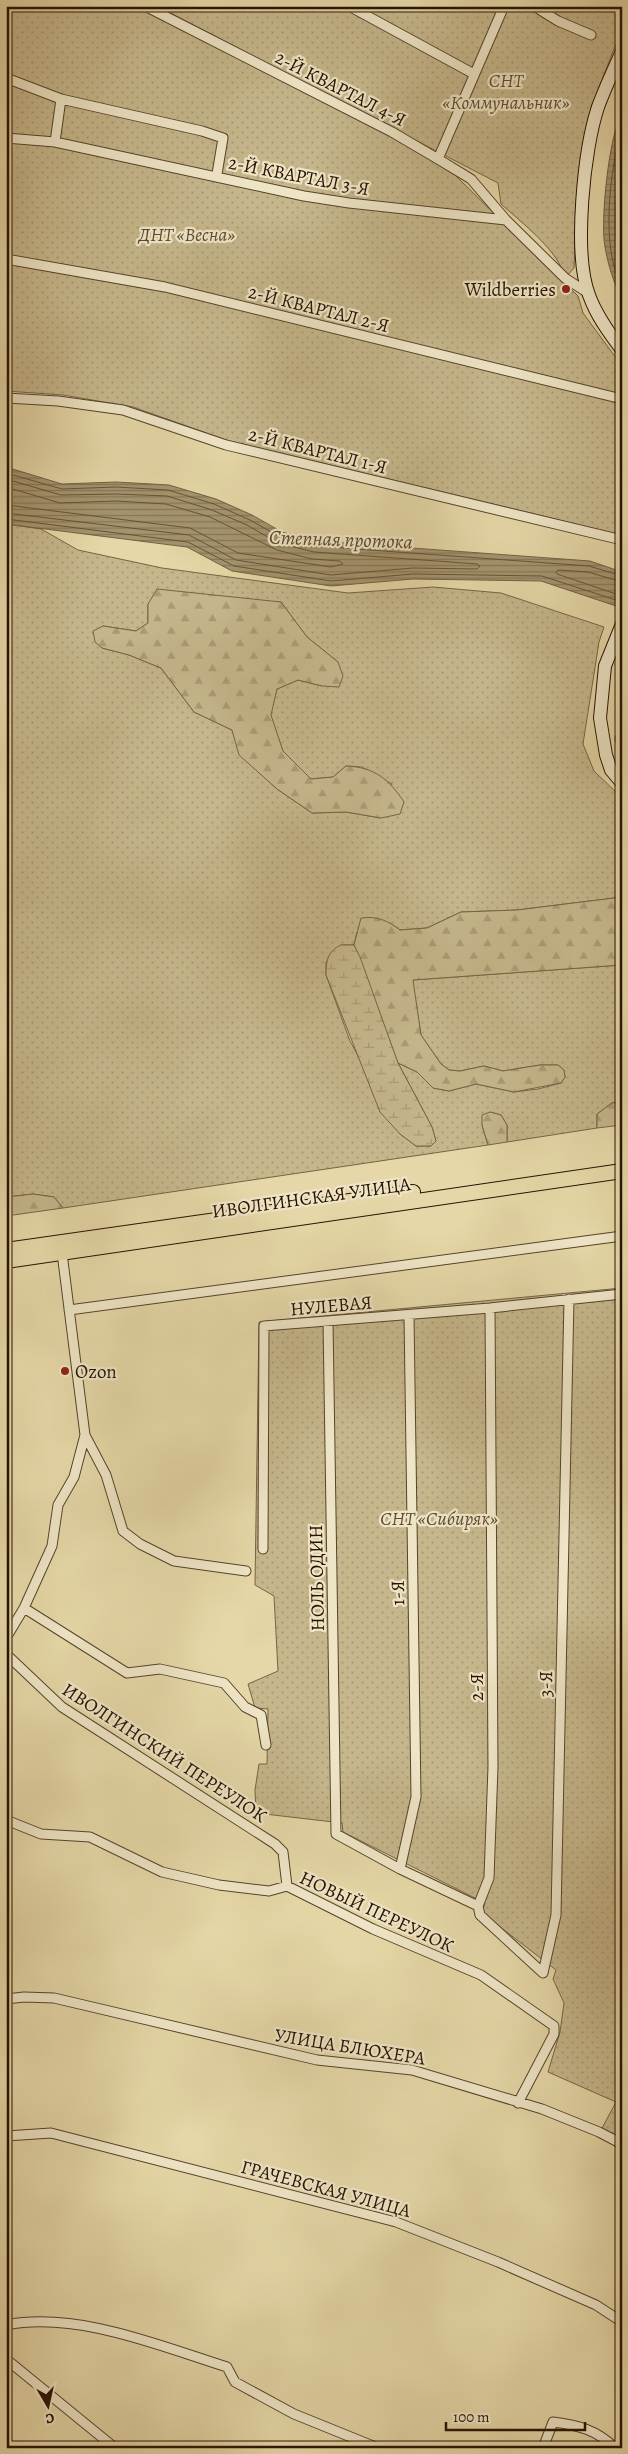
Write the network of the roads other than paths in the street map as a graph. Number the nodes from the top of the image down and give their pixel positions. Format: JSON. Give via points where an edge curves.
{"nodes":[{"id":1,"x":145,"y":6,"type":"edge"},
{"id":2,"x":349,"y":6,"type":"edge"},
{"id":3,"x":504,"y":6,"type":"edge"},
{"id":4,"x":534,"y":6,"type":"edge"},
{"id":5,"x":591,"y":35,"type":"dead end"},
{"id":6,"x":622,"y":51,"type":"edge"},
{"id":7,"x":474,"y":74,"type":"junction"},
{"id":8,"x":6,"y":78,"type":"edge"},
{"id":9,"x":61,"y":99,"type":"junction"},
{"id":10,"x":6,"y":138,"type":"edge"},
{"id":11,"x":55,"y":142,"type":"junction"},
{"id":12,"x":438,"y":159,"type":"junction"},
{"id":13,"x":217,"y":174,"type":"dead end"},
{"id":14,"x":506,"y":220,"type":"junction"},
{"id":15,"x":6,"y":259,"type":"edge"},
{"id":16,"x":588,"y":294,"type":"junction"},
{"id":17,"x":622,"y":350,"type":"edge"},
{"id":18,"x":6,"y":398,"type":"edge"},
{"id":19,"x":622,"y":399,"type":"edge"},
{"id":20,"x":622,"y":540,"type":"edge"},
{"id":21,"x":622,"y":624,"type":"edge"},
{"id":22,"x":622,"y":735,"type":"edge"},
{"id":23,"x":622,"y":745,"type":"edge"},
{"id":24,"x":622,"y":783,"type":"edge"},
{"id":25,"x":622,"y":1161,"type":"edge"},
{"id":26,"x":622,"y":1171,"type":"edge"},
{"id":27,"x":622,"y":1236,"type":"edge"},
{"id":28,"x":6,"y":1250,"type":"edge"},
{"id":29,"x":62,"y":1253,"type":"junction"},
{"id":30,"x":6,"y":1261,"type":"edge"},
{"id":31,"x":622,"y":1294,"type":"edge"},
{"id":32,"x":569,"y":1300,"type":"junction"},
{"id":33,"x":490,"y":1308,"type":"junction"},
{"id":34,"x":69,"y":1310,"type":"junction"},
{"id":35,"x":409,"y":1315,"type":"junction"},
{"id":36,"x":328,"y":1322,"type":"junction"},
{"id":37,"x":85,"y":1435,"type":"junction"},
{"id":38,"x":263,"y":1549,"type":"dead end"},
{"id":39,"x":246,"y":1571,"type":"dead end"},
{"id":40,"x":24,"y":1608,"type":"junction"},
{"id":41,"x":6,"y":1638,"type":"edge"},
{"id":42,"x":6,"y":1654,"type":"edge"},
{"id":43,"x":266,"y":1745,"type":"dead end"},
{"id":44,"x":6,"y":1820,"type":"edge"},
{"id":45,"x":400,"y":1869,"type":"junction"},
{"id":46,"x":287,"y":1886,"type":"junction"},
{"id":47,"x":478,"y":1906,"type":"junction"},
{"id":48,"x":6,"y":1999,"type":"edge"},
{"id":49,"x":518,"y":2103,"type":"junction"},
{"id":50,"x":6,"y":2136,"type":"edge"},
{"id":51,"x":622,"y":2144,"type":"edge"},
{"id":52,"x":622,"y":2322,"type":"edge"},
{"id":53,"x":6,"y":2325,"type":"edge"},
{"id":54,"x":6,"y":2359,"type":"edge"},
{"id":55,"x":115,"y":2448,"type":"edge"},
{"id":56,"x":378,"y":2448,"type":"edge"},
{"id":57,"x":542,"y":2448,"type":"edge"},
{"id":58,"x":615,"y":2448,"type":"edge"}],
"edges":[{"from":1,"to":12,"type":"street","name":"2-Й КВАРТАЛ 4-Я","via":[[392,132]]},
{"from":2,"to":7,"type":"street"},
{"from":3,"to":7,"type":"street"},
{"from":4,"to":5,"type":"street"},
{"from":6,"to":16,"type":"street","via":[[598,108],[587,161],[582,203],[582,260]]},
{"from":7,"to":12,"type":"street"},
{"from":8,"to":9,"type":"street","name":"2-Й КВАРТАЛ 3-Я"},
{"from":9,"to":11,"type":"street"},
{"from":9,"to":13,"type":"street","name":"2-Й КВАРТАЛ 3-Я","via":[[223,138]]},
{"from":10,"to":11,"type":"street","name":"2-Й КВАРТАЛ 3-Я"},
{"from":11,"to":14,"type":"street","name":"2-Й КВАРТАЛ 3-Я","via":[[349,204]]},
{"from":12,"to":14,"type":"street","name":"2-Й КВАРТАЛ 4-Я","via":[[471,179]]},
{"from":14,"to":16,"type":"street","via":[[565,278]]},
{"from":15,"to":19,"type":"street","name":"2-Й КВАРТАЛ 2-Я","via":[[165,287]]},
{"from":16,"to":17,"type":"street","via":[[608,332]]},
{"from":18,"to":20,"type":"street","name":"2-Й КВАРТАЛ 1-Я","via":[[123,410],[226,445]]},
{"from":21,"to":24,"type":"street","via":[[605,666],[600,718],[608,763]]},
{"from":22,"to":23,"type":"street"},
{"from":25,"to":28,"type":"main road","name":"ИВОЛГИНСКАЯ УЛИЦА"},
{"from":26,"to":29,"type":"main road","name":"ИВОЛГИНСКАЯ УЛИЦА"},
{"from":27,"to":34,"type":"street"},
{"from":29,"to":30,"type":"main road","name":"ИВОЛГИНСКАЯ УЛИЦА"},
{"from":29,"to":34,"type":"street"},
{"from":31,"to":32,"type":"street","name":"НУЛЕВАЯ"},
{"from":32,"to":33,"type":"street","name":"НУЛЕВАЯ"},
{"from":32,"to":47,"type":"street","name":"3-Я","via":[[556,1915],[543,1972],[480,1915]]},
{"from":33,"to":35,"type":"street","name":"НУЛЕВАЯ"},
{"from":33,"to":47,"type":"street","name":"2-Я","via":[[493,1767],[489,1878]]},
{"from":34,"to":37,"type":"street"},
{"from":35,"to":36,"type":"street","name":"НУЛЕВАЯ"},
{"from":35,"to":45,"type":"street","name":"1-Я","via":[[416,1797]]},
{"from":36,"to":38,"type":"street","name":"НУЛЕВАЯ","via":[[264,1326]]},
{"from":36,"to":45,"type":"street","name":"НОЛЬ ОДИН","via":[[336,1834]]},
{"from":37,"to":39,"type":"street","via":[[106,1475],[124,1531],[140,1544],[174,1561]]},
{"from":37,"to":40,"type":"street","via":[[74,1477],[58,1505],[52,1546]]},
{"from":40,"to":41,"type":"street"},
{"from":40,"to":43,"type":"street","via":[[127,1673],[160,1669],[224,1683],[245,1707],[261,1715]]},
{"from":42,"to":46,"type":"street","name":"ИВОЛГИНСКИЙ ПЕРЕУЛОК","via":[[62,1707],[275,1844],[283,1852]]},
{"from":44,"to":46,"type":"street","name":"НОВЫЙ ПЕРЕУЛОК","via":[[41,1834],[90,1837],[162,1872],[219,1885],[269,1891]]},
{"from":45,"to":47,"type":"street"},
{"from":46,"to":49,"type":"street","name":"НОВЫЙ ПЕРЕУЛОК","via":[[373,1929],[481,1975],[549,2021],[554,2026],[554,2034]]},
{"from":48,"to":49,"type":"street","name":"УЛИЦА БЛЮХЕРА","via":[[24,1996],[54,1998],[317,2060],[412,2070]]},
{"from":49,"to":51,"type":"street","name":"УЛИЦА БЛЮХЕРА","via":[[542,2109]]},
{"from":50,"to":52,"type":"street","name":"ГРАЧЕВСКАЯ УЛИЦА","via":[[51,2133],[396,2222],[596,2305]]},
{"from":53,"to":56,"type":"street","via":[[76,2323],[227,2367],[235,2382],[294,2414]]},
{"from":54,"to":55,"type":"street"},
{"from":57,"to":58,"type":"street","via":[[553,2422],[577,2424],[602,2435]]}]}
